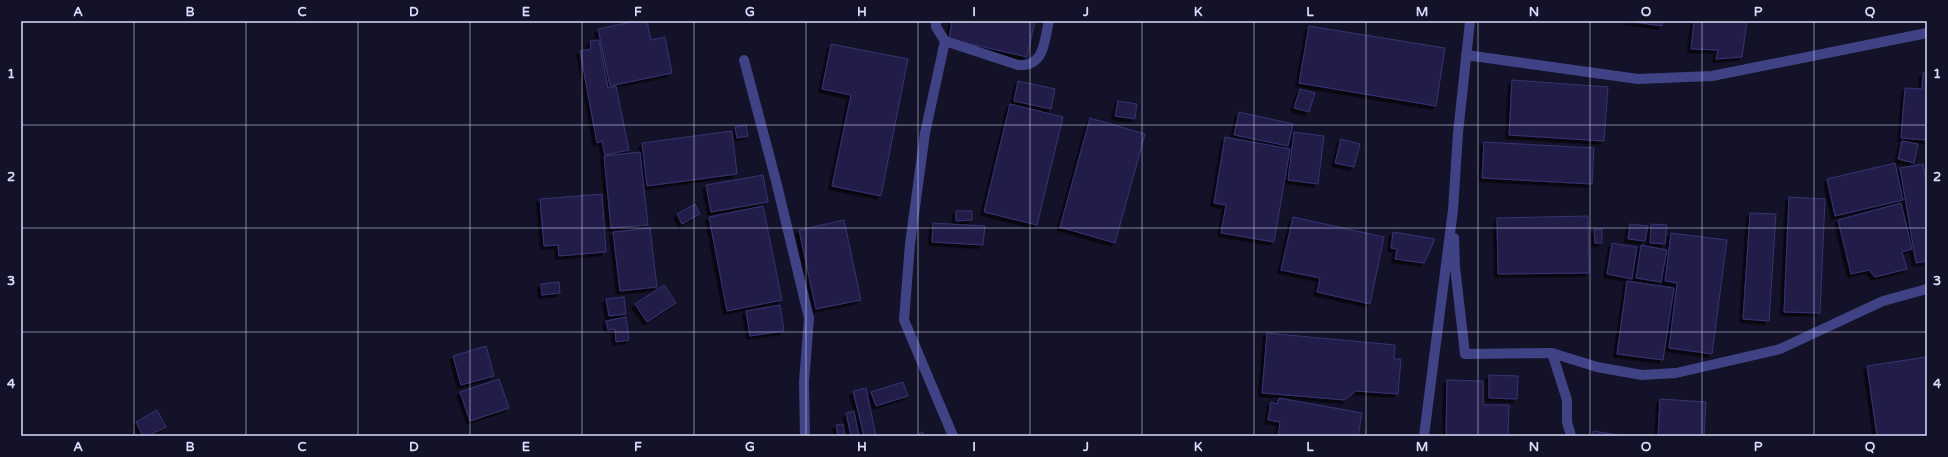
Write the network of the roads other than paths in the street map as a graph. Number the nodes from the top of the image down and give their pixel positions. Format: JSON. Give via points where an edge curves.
{"nodes":[{"id":1,"x":936,"y":21,"type":"edge"},
{"id":2,"x":1049,"y":21,"type":"edge"},
{"id":3,"x":1470,"y":21,"type":"edge"},
{"id":4,"x":1927,"y":33,"type":"edge"},
{"id":5,"x":945,"y":41,"type":"junction"},
{"id":6,"x":1466,"y":55,"type":"junction"},
{"id":7,"x":744,"y":60,"type":"dead end"},
{"id":8,"x":1453,"y":210,"type":"junction"},
{"id":9,"x":1927,"y":289,"type":"edge"},
{"id":10,"x":1552,"y":353,"type":"junction"},
{"id":11,"x":806,"y":436,"type":"edge"},
{"id":12,"x":953,"y":436,"type":"edge"},
{"id":13,"x":1424,"y":436,"type":"edge"},
{"id":14,"x":1571,"y":436,"type":"edge"}],
"edges":[{"from":1,"to":5,"type":"street","via":[[936,27]]},
{"from":2,"to":5,"type":"street","via":[[1041,55],[1036,62],[1028,66]]},
{"from":3,"to":6,"type":"street"},
{"from":4,"to":6,"type":"street","via":[[1712,76],[1638,79]]},
{"from":5,"to":12,"type":"street","via":[[925,133],[910,244],[904,320]]},
{"from":6,"to":8,"type":"street"},
{"from":7,"to":11,"type":"street","via":[[808,318],[804,382]]},
{"from":8,"to":10,"type":"street","via":[[1455,267],[1465,354]]},
{"from":8,"to":13,"type":"street"},
{"from":9,"to":10,"type":"street","via":[[1882,301],[1780,349],[1676,373],[1642,375],[1597,367]]},
{"from":10,"to":14,"type":"street","via":[[1567,400],[1567,422]]}]}
